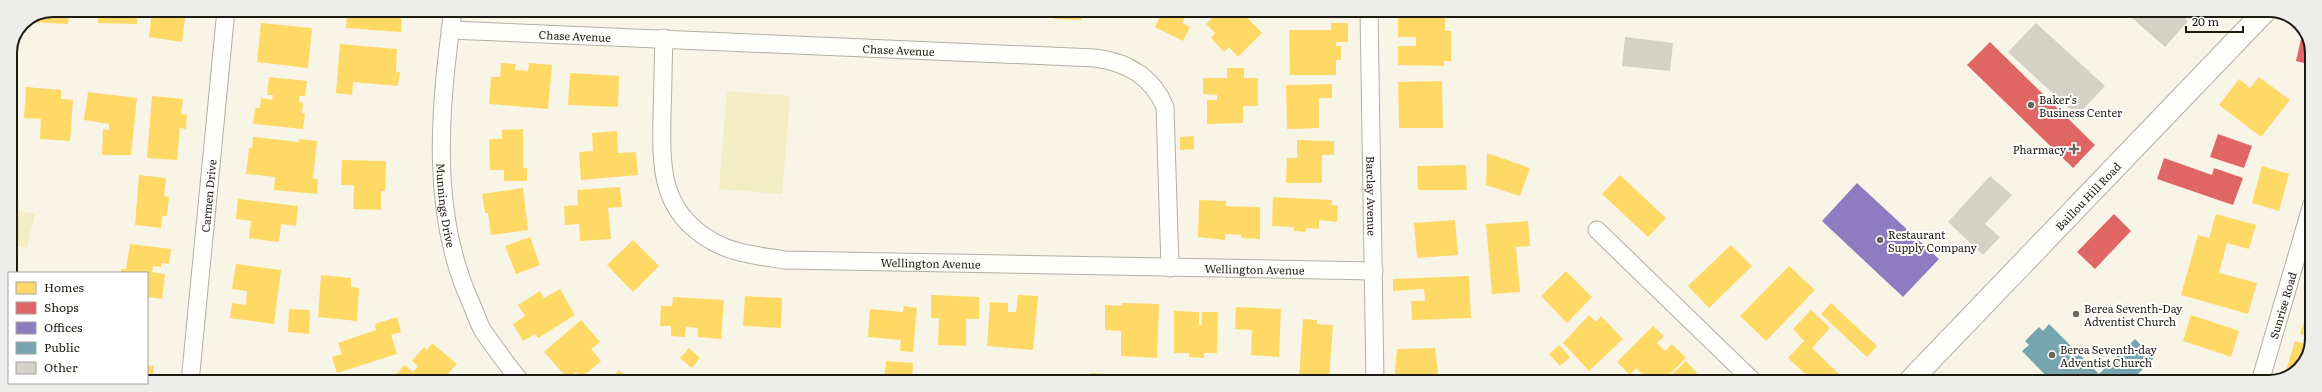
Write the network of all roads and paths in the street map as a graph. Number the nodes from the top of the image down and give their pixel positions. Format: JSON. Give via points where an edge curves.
{"nodes":[{"id":1,"x":225,"y":17,"type":"edge"},
{"id":2,"x":452,"y":17,"type":"edge"},
{"id":3,"x":1369,"y":17,"type":"edge"},
{"id":4,"x":2259,"y":17,"type":"edge"},
{"id":5,"x":450,"y":30,"type":"junction"},
{"id":6,"x":664,"y":38,"type":"junction"},
{"id":7,"x":1597,"y":230,"type":"dead end"},
{"id":8,"x":2305,"y":244,"type":"edge"},
{"id":9,"x":1170,"y":268,"type":"junction"},
{"id":10,"x":1374,"y":271,"type":"junction"},
{"id":11,"x":191,"y":375,"type":"edge"},
{"id":12,"x":510,"y":375,"type":"edge"},
{"id":13,"x":1375,"y":375,"type":"edge"},
{"id":14,"x":1747,"y":375,"type":"edge"},
{"id":15,"x":1916,"y":375,"type":"edge"},
{"id":16,"x":2262,"y":375,"type":"edge"}],
"edges":[{"from":1,"to":11,"type":"street","name":"Carmen Drive"},
{"from":2,"to":5,"type":"street","name":"Munnings Drive"},
{"from":3,"to":10,"type":"street","name":"Barclay Avenue"},
{"from":4,"to":15,"type":"main road","name":"Baillou Hill Road"},
{"from":5,"to":6,"type":"street","name":"Chase Avenue"},
{"from":5,"to":12,"type":"street","name":"Munnings Drive","via":[[441,127],[442,191],[447,223],[453,257],[466,293],[483,330]]},
{"from":6,"to":9,"type":"street","name":"Chase Avenue","via":[[1095,58],[1130,67],[1153,85],[1165,107]]},
{"from":6,"to":9,"type":"street","name":"Wellington Avenue","via":[[662,153],[666,188],[680,215],[694,230],[712,242],[745,254],[785,260]]},
{"from":7,"to":14,"type":"street"},
{"from":8,"to":16,"type":"street","name":"Sunrise Road"},
{"from":9,"to":10,"type":"street","name":"Wellington Avenue"},
{"from":10,"to":13,"type":"street","name":"Barclay Avenue"}]}
